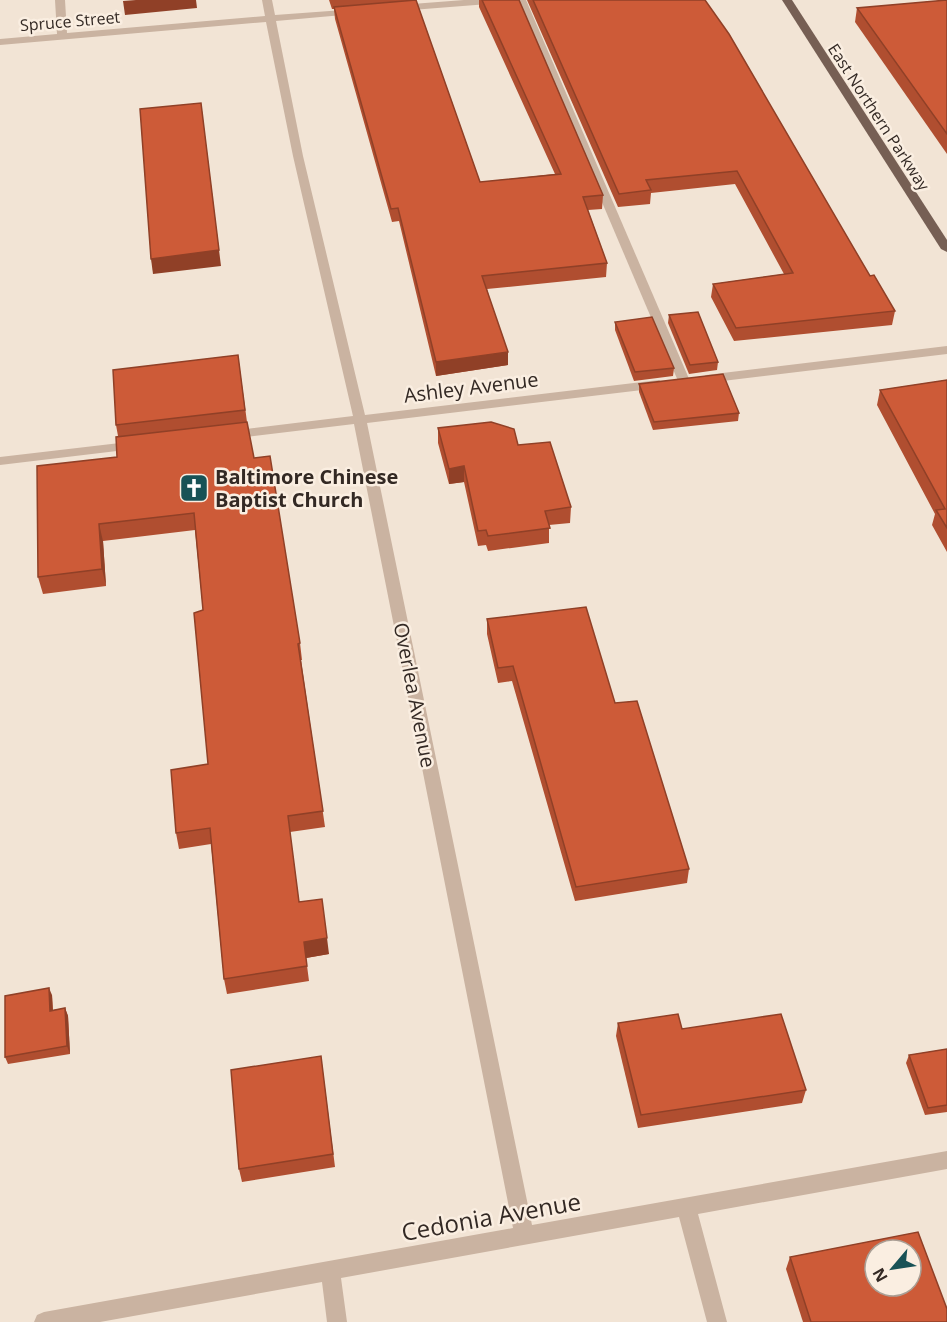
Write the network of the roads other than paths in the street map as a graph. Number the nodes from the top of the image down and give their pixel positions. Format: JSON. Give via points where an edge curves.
{"nodes":[{"id":1,"x":60,"y":0,"type":"edge"},
{"id":2,"x":267,"y":0,"type":"edge"},
{"id":3,"x":501,"y":0,"type":"edge"},
{"id":4,"x":521,"y":0,"type":"edge"},
{"id":5,"x":787,"y":0,"type":"edge"},
{"id":6,"x":386,"y":9,"type":"edge"},
{"id":7,"x":363,"y":10,"type":"edge"},
{"id":8,"x":271,"y":18,"type":"junction"},
{"id":9,"x":62,"y":36,"type":"junction"},
{"id":10,"x":0,"y":42,"type":"edge"},
{"id":11,"x":947,"y":249,"type":"edge"},
{"id":12,"x":947,"y":350,"type":"edge"},
{"id":13,"x":684,"y":381,"type":"junction"},
{"id":14,"x":360,"y":420,"type":"junction"},
{"id":15,"x":220,"y":436,"type":"edge"},
{"id":16,"x":151,"y":444,"type":"edge"},
{"id":17,"x":0,"y":461,"type":"edge"},
{"id":18,"x":947,"y":1160,"type":"edge"},
{"id":19,"x":686,"y":1207,"type":"junction"},
{"id":20,"x":524,"y":1235,"type":"junction"},
{"id":21,"x":330,"y":1270,"type":"junction"},
{"id":22,"x":44,"y":1322,"type":"edge"},
{"id":23,"x":337,"y":1322,"type":"edge"},
{"id":24,"x":717,"y":1322,"type":"edge"}],
"edges":[{"from":1,"to":9,"type":"street"},
{"from":2,"to":8,"type":"street","name":"Overlea Avenue"},
{"from":3,"to":6,"type":"street"},
{"from":4,"to":13,"type":"street"},
{"from":5,"to":11,"type":"main road","name":"East Northern Parkway"},
{"from":7,"to":8,"type":"street","name":"Spruce Street"},
{"from":8,"to":9,"type":"street","name":"Spruce Street"},
{"from":8,"to":14,"type":"street","name":"Overlea Avenue","via":[[298,156]]},
{"from":9,"to":10,"type":"street","name":"Spruce Street"},
{"from":12,"to":13,"type":"street","name":"Ashley Avenue"},
{"from":13,"to":14,"type":"street","name":"Ashley Avenue"},
{"from":14,"to":15,"type":"street","name":"Ashley Avenue"},
{"from":14,"to":20,"type":"street","name":"Overlea Avenue"},
{"from":16,"to":17,"type":"street"},
{"from":18,"to":19,"type":"street","name":"Cedonia Avenue"},
{"from":19,"to":20,"type":"street","name":"Cedonia Avenue"},
{"from":19,"to":24,"type":"street"},
{"from":20,"to":21,"type":"street","name":"Cedonia Avenue"},
{"from":21,"to":22,"type":"street","name":"Cedonia Avenue"},
{"from":21,"to":23,"type":"street"}]}
